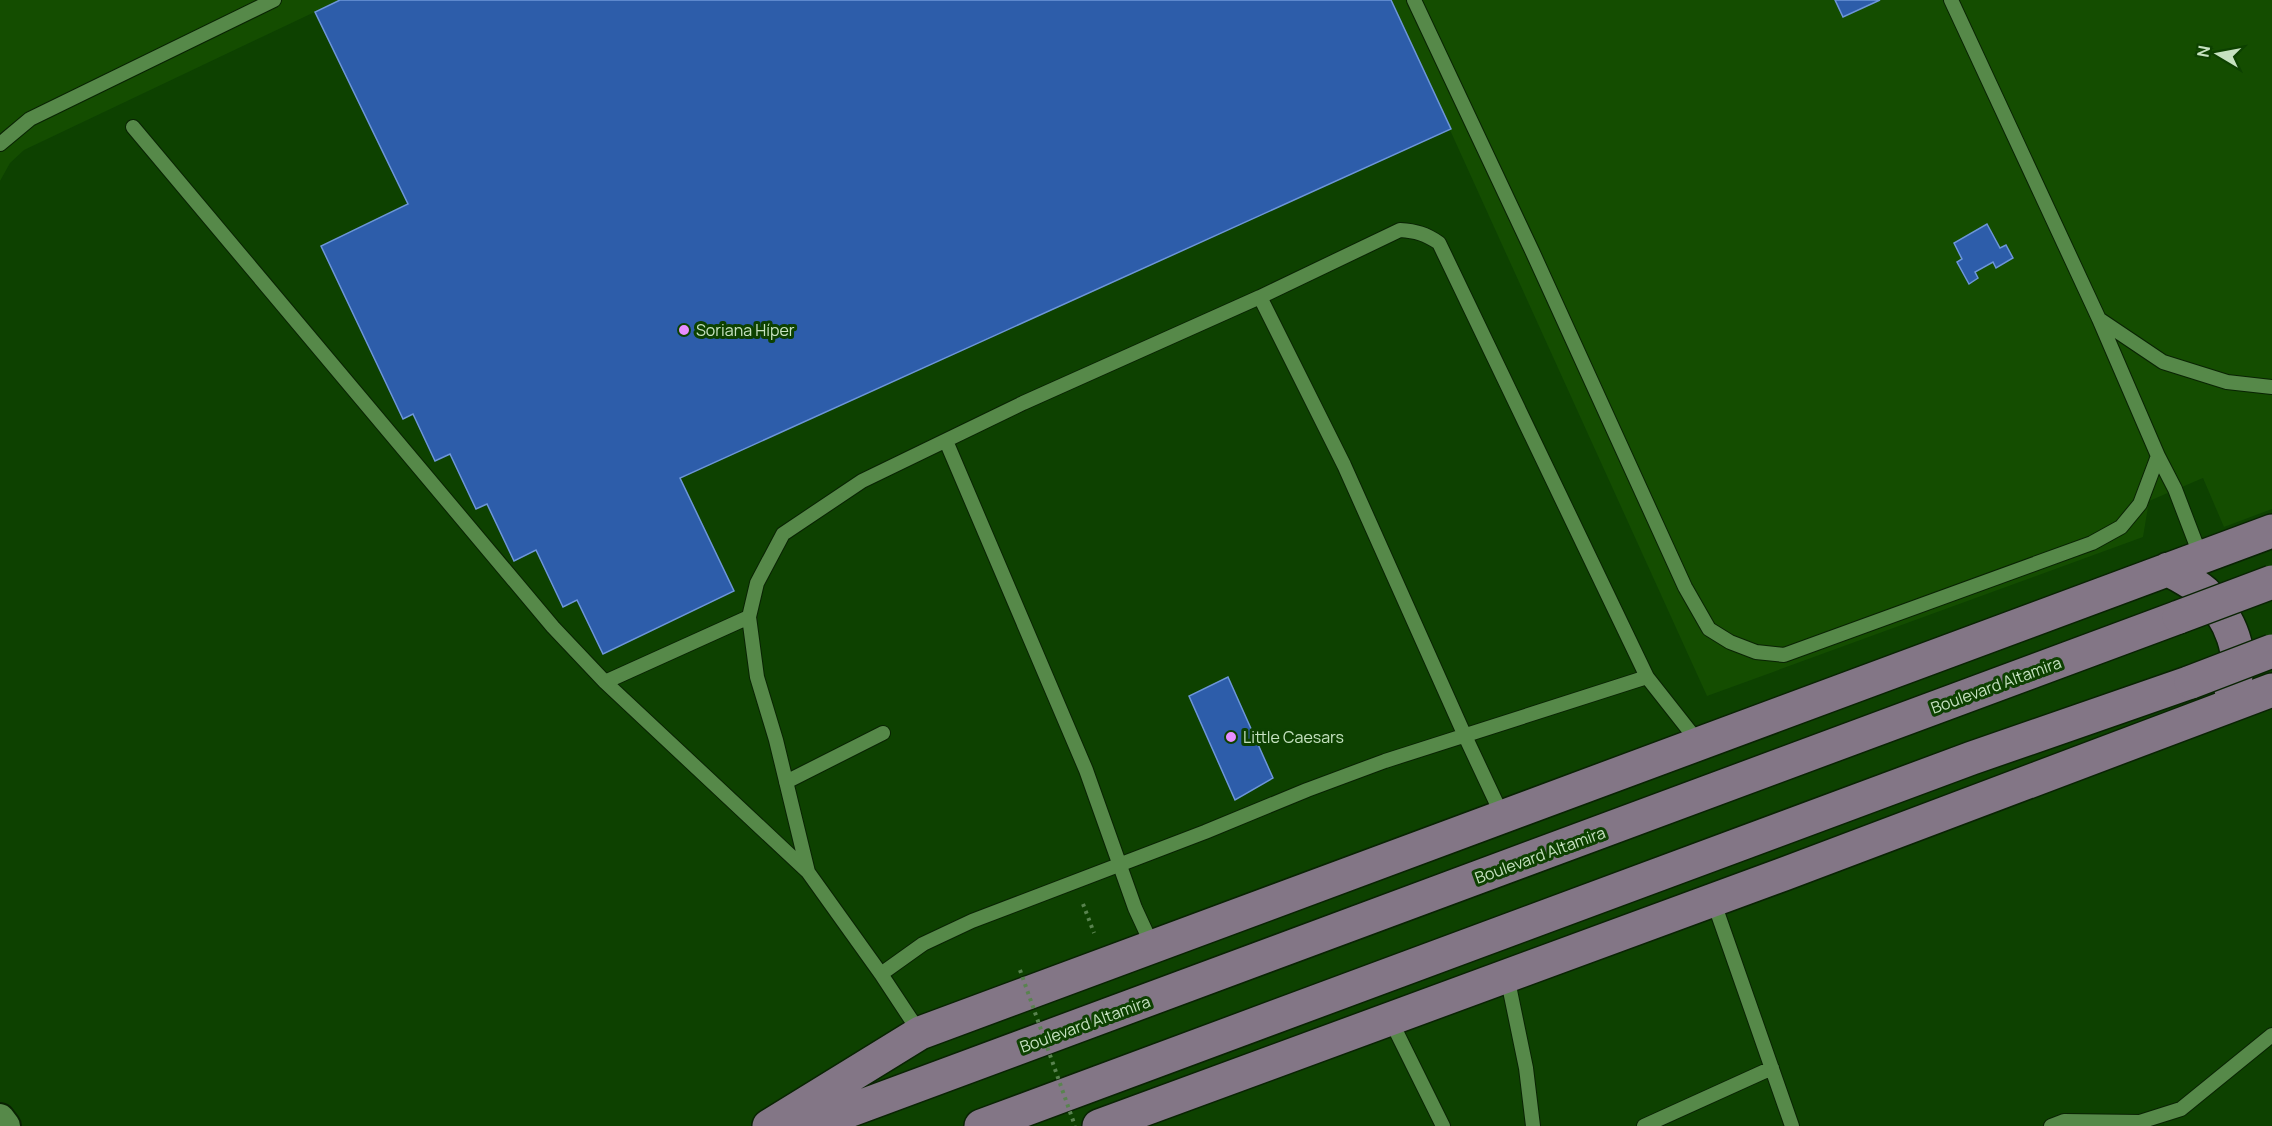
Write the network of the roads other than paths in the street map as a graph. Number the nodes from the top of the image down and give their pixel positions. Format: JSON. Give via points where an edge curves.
{"nodes":[{"id":1,"x":274,"y":0,"type":"edge"},
{"id":2,"x":1414,"y":0,"type":"edge"},
{"id":3,"x":1951,"y":0,"type":"edge"},
{"id":4,"x":133,"y":127,"type":"dead end"},
{"id":5,"x":0,"y":144,"type":"edge"},
{"id":6,"x":1260,"y":297,"type":"junction"},
{"id":7,"x":2099,"y":318,"type":"junction"},
{"id":8,"x":2272,"y":387,"type":"edge"},
{"id":9,"x":946,"y":441,"type":"junction"},
{"id":10,"x":2158,"y":456,"type":"junction"},
{"id":11,"x":2272,"y":531,"type":"edge"},
{"id":12,"x":2201,"y":557,"type":"junction"},
{"id":13,"x":2168,"y":569,"type":"junction"},
{"id":14,"x":2272,"y":582,"type":"edge"},
{"id":15,"x":749,"y":617,"type":"junction"},
{"id":16,"x":2272,"y":651,"type":"edge"},
{"id":17,"x":1647,"y":677,"type":"junction"},
{"id":18,"x":605,"y":682,"type":"junction"},
{"id":19,"x":2272,"y":690,"type":"edge"},
{"id":20,"x":2221,"y":709,"type":"junction"},
{"id":21,"x":883,"y":733,"type":"dead end"},
{"id":22,"x":1465,"y":736,"type":"junction"},
{"id":23,"x":1700,"y":744,"type":"junction"},
{"id":24,"x":786,"y":782,"type":"junction"},
{"id":25,"x":1503,"y":817,"type":"junction"},
{"id":26,"x":1119,"y":864,"type":"junction"},
{"id":27,"x":808,"y":872,"type":"junction"},
{"id":28,"x":1713,"y":900,"type":"junction"},
{"id":29,"x":1153,"y":947,"type":"junction"},
{"id":30,"x":881,"y":975,"type":"junction"},
{"id":31,"x":1507,"y":976,"type":"junction"},
{"id":32,"x":1390,"y":1019,"type":"junction"},
{"id":33,"x":920,"y":1033,"type":"junction"},
{"id":34,"x":2272,"y":1035,"type":"edge"},
{"id":35,"x":1772,"y":1068,"type":"junction"},
{"id":36,"x":0,"y":1118,"type":"edge"},
{"id":37,"x":1118,"y":1123,"type":"edge"},
{"id":38,"x":6,"y":1126,"type":"edge"},
{"id":39,"x":769,"y":1126,"type":"edge"},
{"id":40,"x":808,"y":1126,"type":"edge"},
{"id":41,"x":981,"y":1126,"type":"edge"},
{"id":42,"x":1443,"y":1126,"type":"edge"},
{"id":43,"x":1533,"y":1126,"type":"edge"},
{"id":44,"x":1644,"y":1126,"type":"edge"},
{"id":45,"x":1792,"y":1126,"type":"edge"},
{"id":46,"x":2051,"y":1126,"type":"edge"}],
"edges":[{"from":1,"to":5,"type":"lane","via":[[30,119]]},
{"from":2,"to":10,"type":"lane","via":[[1685,587],[1709,629],[1730,642],[1756,652],[1784,654],[2092,543],[2121,527],[2140,504]]},
{"from":3,"to":7,"type":"lane"},
{"from":4,"to":18,"type":"lane","via":[[546,618]]},
{"from":6,"to":9,"type":"lane"},
{"from":6,"to":17,"type":"lane","via":[[1400,230],[1426,234],[1439,243]]},
{"from":6,"to":22,"type":"lane","via":[[1344,465]]},
{"from":7,"to":8,"type":"lane","via":[[2163,362],[2227,382]]},
{"from":7,"to":10,"type":"lane"},
{"from":9,"to":15,"type":"lane","via":[[862,481],[783,534],[757,583]]},
{"from":9,"to":26,"type":"lane","via":[[1086,770]]},
{"from":10,"to":12,"type":"lane"},
{"from":11,"to":12,"type":"main road"},
{"from":12,"to":13,"type":"main road"},
{"from":13,"to":20,"type":"main road","via":[[2203,591],[2227,620],[2237,649],[2236,679]]},
{"from":13,"to":23,"type":"main road"},
{"from":14,"to":40,"type":"main road","name":"Boulevard Altamira","bridge":true},
{"from":15,"to":18,"type":"lane"},
{"from":15,"to":24,"type":"lane","via":[[757,677]]},
{"from":16,"to":41,"type":"main road","bridge":true,"via":[[1960,762]]},
{"from":17,"to":22,"type":"lane"},
{"from":17,"to":23,"type":"lane"},
{"from":18,"to":27,"type":"lane"},
{"from":19,"to":20,"type":"main road"},
{"from":20,"to":28,"type":"main road"},
{"from":21,"to":24,"type":"lane"},
{"from":22,"to":25,"type":"lane"},
{"from":22,"to":26,"type":"lane","via":[[1385,761]]},
{"from":23,"to":25,"type":"main road"},
{"from":24,"to":27,"type":"lane"},
{"from":25,"to":29,"type":"main road"},
{"from":26,"to":29,"type":"lane"},
{"from":26,"to":30,"type":"lane","via":[[972,921],[923,944]]},
{"from":27,"to":30,"type":"lane"},
{"from":28,"to":31,"type":"main road"},
{"from":28,"to":35,"type":"lane"},
{"from":29,"to":33,"type":"main road"},
{"from":30,"to":33,"type":"lane"},
{"from":31,"to":32,"type":"main road"},
{"from":31,"to":43,"type":"lane","via":[[1526,1068]]},
{"from":32,"to":37,"type":"main road"},
{"from":32,"to":42,"type":"lane"},
{"from":33,"to":39,"type":"main road"},
{"from":34,"to":46,"type":"lane","via":[[2181,1110],[2140,1122],[2064,1121]]},
{"from":35,"to":44,"type":"lane"},
{"from":35,"to":45,"type":"lane"},
{"from":36,"to":38,"type":"street"}]}
